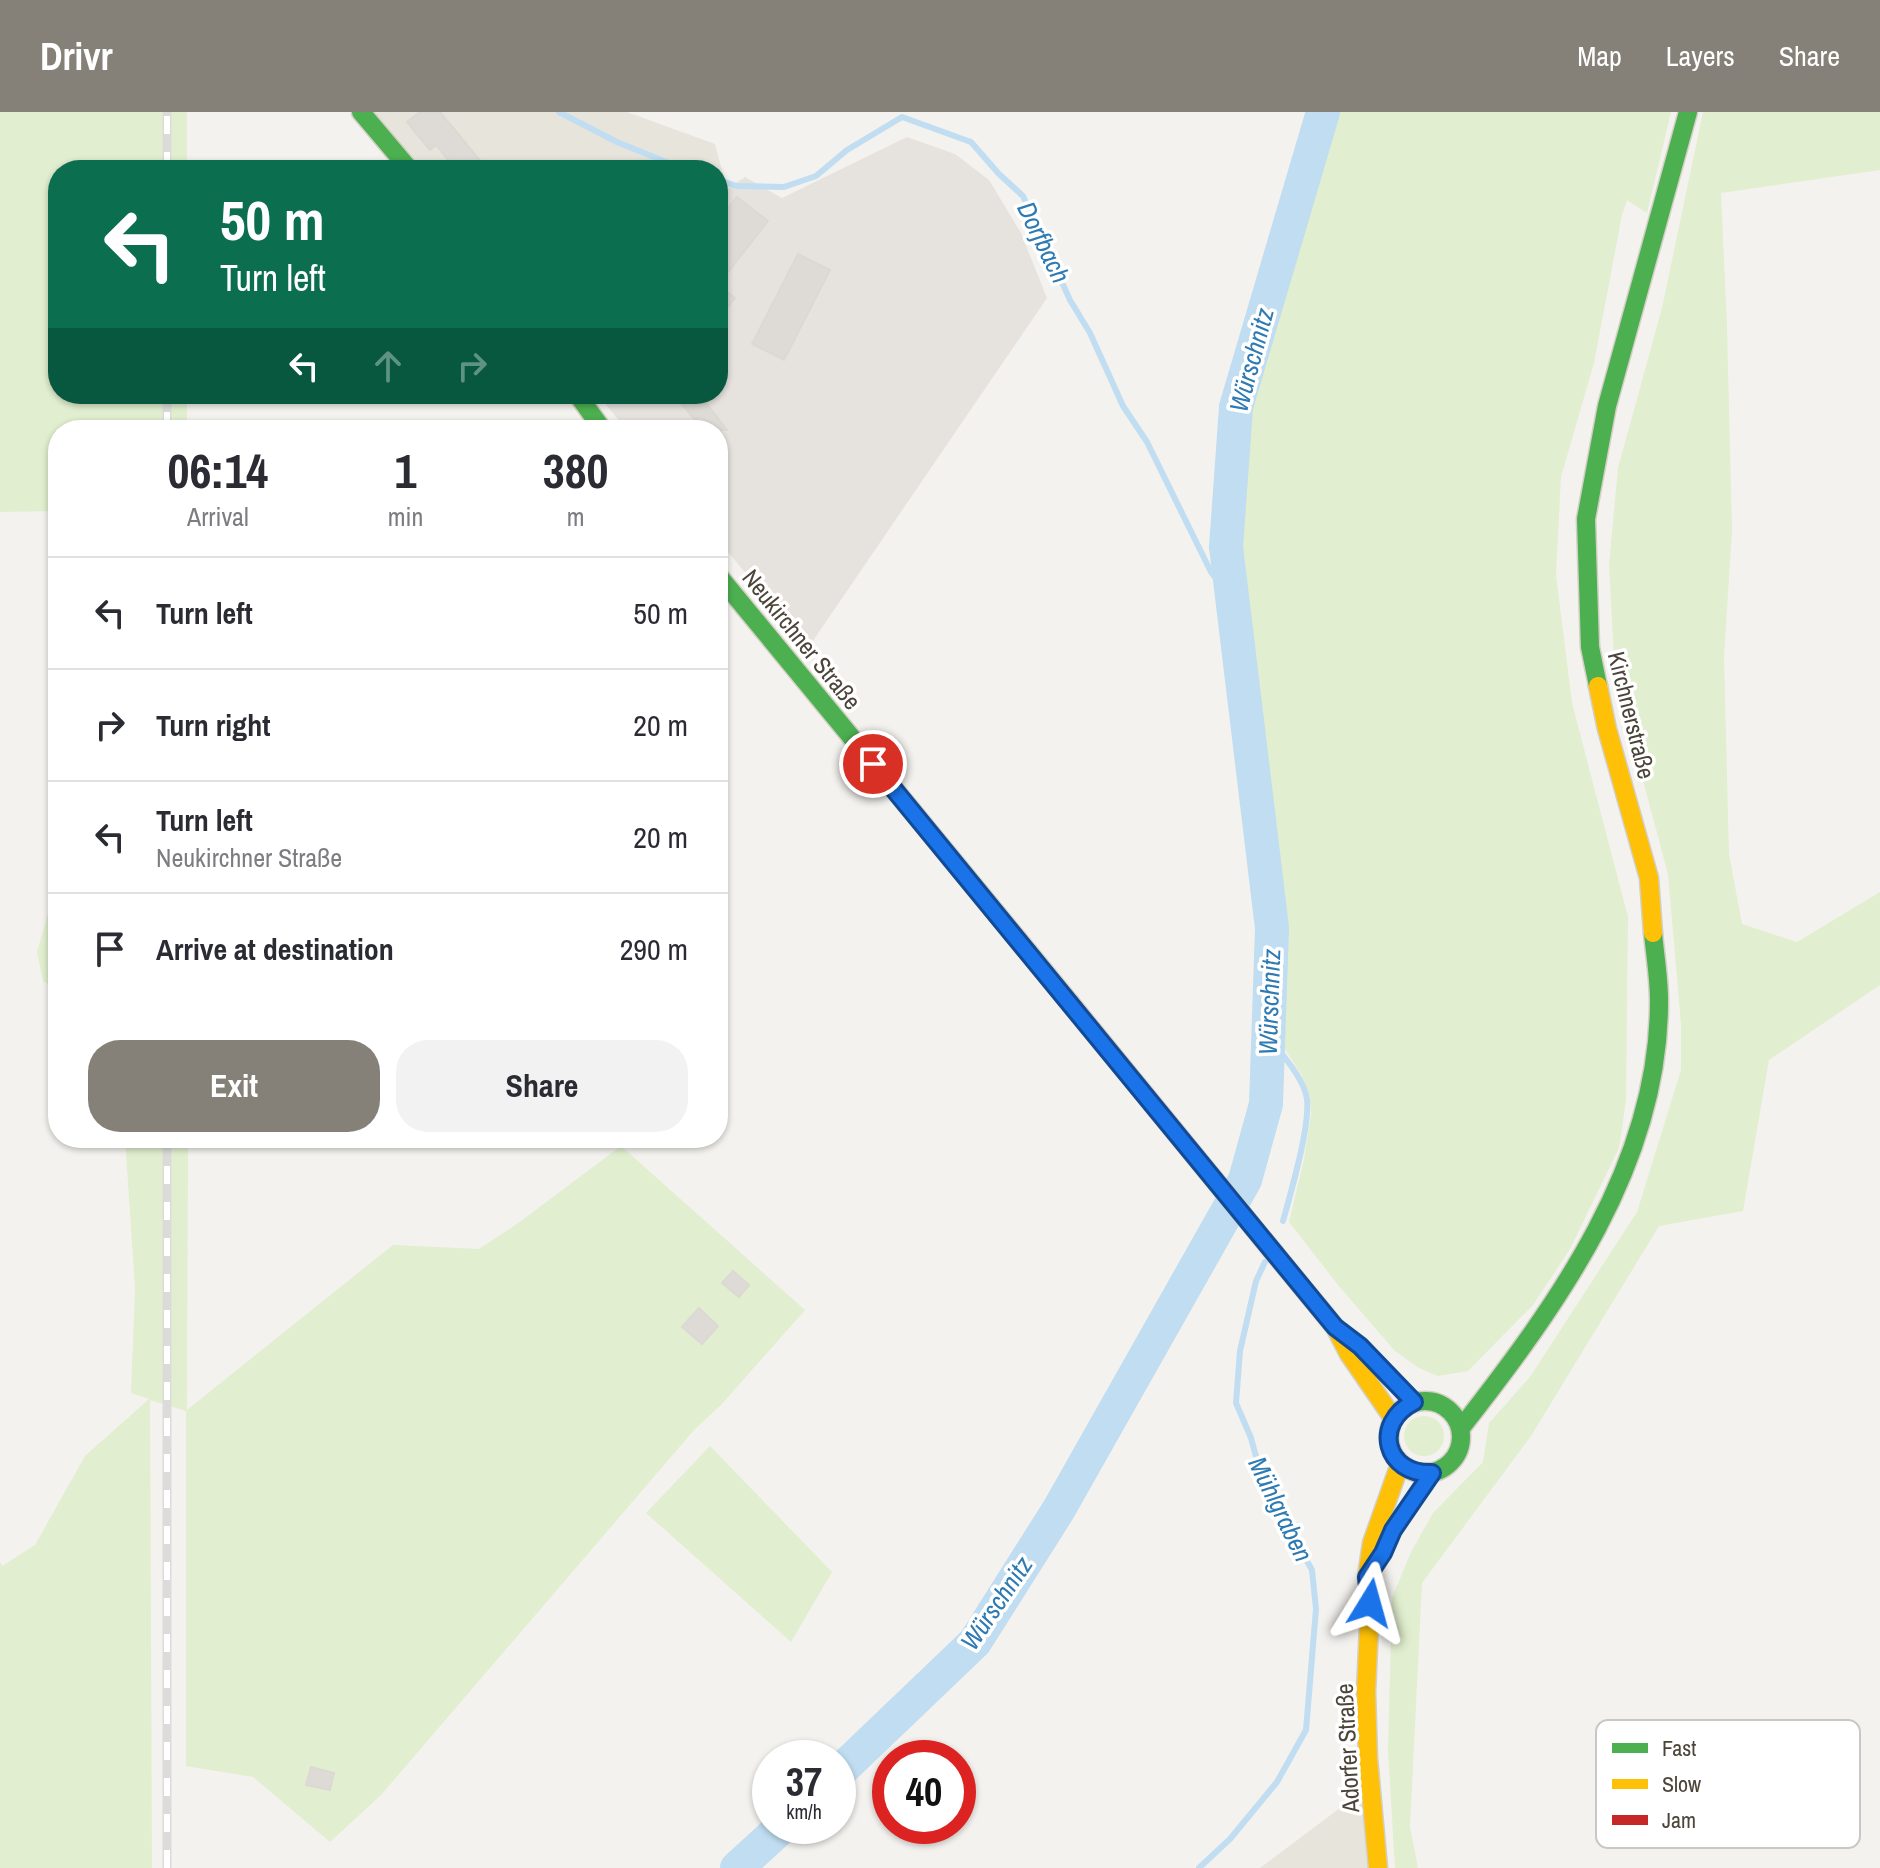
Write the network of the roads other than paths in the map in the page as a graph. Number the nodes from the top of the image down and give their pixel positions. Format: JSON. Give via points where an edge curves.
{"nodes":[{"id":1,"x":361,"y":112,"type":"edge"},
{"id":2,"x":1688,"y":112,"type":"edge"},
{"id":3,"x":402,"y":160,"type":"edge"},
{"id":4,"x":728,"y":587,"type":"edge"},
{"id":5,"x":1546,"y":1315,"type":"junction"},
{"id":6,"x":1335,"y":1327,"type":"junction"},
{"id":7,"x":1387,"y":1375,"type":"dead end"},
{"id":8,"x":1476,"y":1379,"type":"dead end"},
{"id":9,"x":1393,"y":1418,"type":"junction"},
{"id":10,"x":1461,"y":1428,"type":"junction"},
{"id":11,"x":1400,"y":1464,"type":"junction"},
{"id":12,"x":1432,"y":1473,"type":"junction"},
{"id":13,"x":1419,"y":1491,"type":"dead end"},
{"id":14,"x":1400,"y":1520,"type":"dead end"},
{"id":15,"x":1367,"y":1577,"type":"junction"},
{"id":16,"x":1378,"y":1868,"type":"edge"}],
"edges":[{"from":1,"to":3,"type":"street"},
{"from":2,"to":5,"type":"street","name":"Kirchnerstraße","via":[[1607,406],[1586,519],[1590,647],[1649,878],[1657,1031],[1631,1158],[1609,1208]]},
{"from":4,"to":6,"type":"street","name":"Neukirchner Straße"},
{"from":5,"to":8,"type":"street","name":"Kirchnerstraße"},
{"from":5,"to":10,"type":"street","name":"Kirchnerstraße"},
{"from":6,"to":7,"type":"street","name":"Neukirchner Straße"},
{"from":6,"to":9,"type":"street","name":"Neukirchner Straße"},
{"from":9,"to":10,"type":"street","via":[[1409,1396],[1448,1400]]},
{"from":9,"to":11,"type":"street","via":[[1389,1442]]},
{"from":10,"to":12,"type":"street","via":[[1456,1456]]},
{"from":11,"to":12,"type":"street"},
{"from":11,"to":15,"type":"street","name":"Adorfer Straße","via":[[1372,1543]]},
{"from":12,"to":13,"type":"street"},
{"from":14,"to":15,"type":"street"},
{"from":15,"to":16,"type":"street","name":"Adorfer Straße","via":[[1368,1758]]}]}
